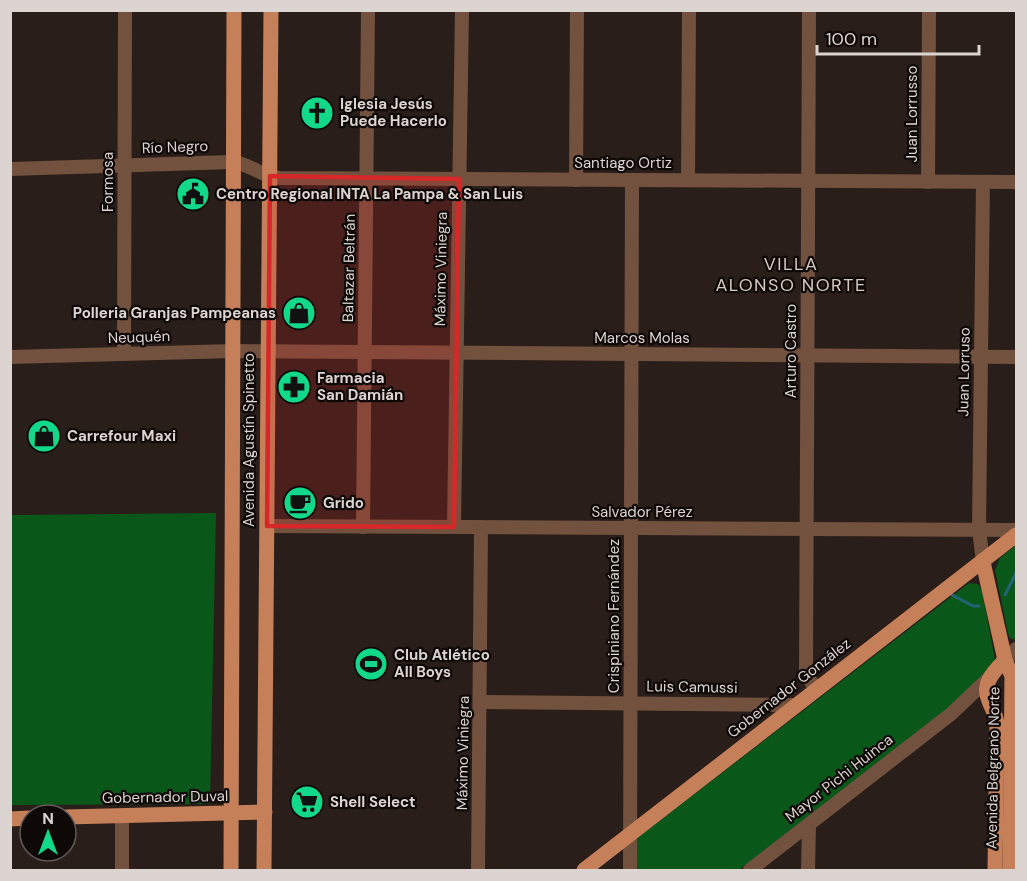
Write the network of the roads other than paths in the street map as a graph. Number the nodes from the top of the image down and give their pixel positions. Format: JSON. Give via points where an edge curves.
{"nodes":[{"id":1,"x":125,"y":10,"type":"edge"},
{"id":2,"x":234,"y":10,"type":"edge"},
{"id":3,"x":271,"y":10,"type":"edge"},
{"id":4,"x":368,"y":10,"type":"edge"},
{"id":5,"x":462,"y":10,"type":"edge"},
{"id":6,"x":577,"y":10,"type":"edge"},
{"id":7,"x":689,"y":10,"type":"edge"},
{"id":8,"x":809,"y":10,"type":"edge"},
{"id":9,"x":929,"y":10,"type":"edge"},
{"id":10,"x":233,"y":162,"type":"junction"},
{"id":11,"x":125,"y":165,"type":"junction"},
{"id":12,"x":10,"y":169,"type":"edge"},
{"id":13,"x":270,"y":176,"type":"junction"},
{"id":14,"x":366,"y":178,"type":"junction"},
{"id":15,"x":459,"y":179,"type":"junction"},
{"id":16,"x":576,"y":180,"type":"junction"},
{"id":17,"x":632,"y":180,"type":"junction"},
{"id":18,"x":688,"y":180,"type":"junction"},
{"id":19,"x":808,"y":181,"type":"junction"},
{"id":20,"x":928,"y":182,"type":"junction"},
{"id":21,"x":983,"y":182,"type":"junction"},
{"id":22,"x":1017,"y":182,"type":"edge"},
{"id":23,"x":233,"y":351,"type":"junction"},
{"id":24,"x":268,"y":353,"type":"junction"},
{"id":25,"x":364,"y":353,"type":"junction"},
{"id":26,"x":124,"y":354,"type":"junction"},
{"id":27,"x":457,"y":354,"type":"junction"},
{"id":28,"x":631,"y":355,"type":"junction"},
{"id":29,"x":807,"y":356,"type":"junction"},
{"id":30,"x":10,"y":357,"type":"edge"},
{"id":31,"x":981,"y":357,"type":"junction"},
{"id":32,"x":1017,"y":357,"type":"edge"},
{"id":33,"x":267,"y":526,"type":"junction"},
{"id":34,"x":363,"y":527,"type":"junction"},
{"id":35,"x":454,"y":527,"type":"junction"},
{"id":36,"x":481,"y":527,"type":"junction"},
{"id":37,"x":631,"y":528,"type":"junction"},
{"id":38,"x":807,"y":529,"type":"junction"},
{"id":39,"x":979,"y":530,"type":"junction"},
{"id":40,"x":1017,"y":530,"type":"edge"},
{"id":41,"x":1017,"y":536,"type":"edge"},
{"id":42,"x":982,"y":562,"type":"junction"},
{"id":43,"x":1013,"y":664,"type":"edge"},
{"id":44,"x":991,"y":676,"type":"junction"},
{"id":45,"x":816,"y":689,"type":"junction"},
{"id":46,"x":480,"y":702,"type":"junction"},
{"id":47,"x":630,"y":703,"type":"junction"},
{"id":48,"x":796,"y":705,"type":"junction"},
{"id":49,"x":1014,"y":705,"type":"edge"},
{"id":50,"x":992,"y":707,"type":"junction"},
{"id":51,"x":951,"y":714,"type":"junction"},
{"id":52,"x":265,"y":812,"type":"junction"},
{"id":53,"x":231,"y":813,"type":"junction"},
{"id":54,"x":122,"y":816,"type":"junction"},
{"id":55,"x":78,"y":817,"type":"edge"},
{"id":56,"x":809,"y":825,"type":"junction"},
{"id":57,"x":630,"y":836,"type":"junction"},
{"id":58,"x":122,"y":870,"type":"edge"},
{"id":59,"x":231,"y":870,"type":"edge"},
{"id":60,"x":264,"y":870,"type":"edge"},
{"id":61,"x":478,"y":870,"type":"edge"},
{"id":62,"x":584,"y":870,"type":"edge"},
{"id":63,"x":622,"y":870,"type":"edge"},
{"id":64,"x":630,"y":870,"type":"edge"},
{"id":65,"x":750,"y":870,"type":"edge"},
{"id":66,"x":808,"y":870,"type":"edge"},
{"id":67,"x":996,"y":870,"type":"edge"},
{"id":68,"x":1010,"y":870,"type":"edge"}],
"edges":[{"from":1,"to":11,"type":"street","name":"Formosa"},
{"from":2,"to":10,"type":"main road","name":"Avenida Agustín Spinetto"},
{"from":3,"to":13,"type":"main road","name":"Avenida Agustín Spinetto"},
{"from":4,"to":14,"type":"street","name":"Baltazar Beltrán"},
{"from":5,"to":15,"type":"street","name":"Máximo Viniegra"},
{"from":6,"to":16,"type":"street"},
{"from":7,"to":18,"type":"street"},
{"from":8,"to":19,"type":"street","name":"Arturo Castro"},
{"from":9,"to":20,"type":"street","name":"Juan Lorrusso"},
{"from":10,"to":11,"type":"street","name":"Río Negro"},
{"from":10,"to":13,"type":"street","name":"Santiago Ortiz"},
{"from":10,"to":23,"type":"main road","name":"Avenida Agustín Spinetto"},
{"from":11,"to":12,"type":"street","name":"Río Negro"},
{"from":11,"to":26,"type":"street","name":"Formosa"},
{"from":13,"to":14,"type":"street","name":"Santiago Ortiz"},
{"from":13,"to":24,"type":"main road","name":"Avenida Agustín Spinetto"},
{"from":14,"to":15,"type":"street","name":"Santiago Ortiz"},
{"from":14,"to":25,"type":"street","name":"Baltazar Beltrán"},
{"from":15,"to":16,"type":"street","name":"Santiago Ortiz"},
{"from":15,"to":27,"type":"street","name":"Máximo Viniegra"},
{"from":16,"to":17,"type":"street","name":"Santiago Ortiz"},
{"from":17,"to":18,"type":"street","name":"Santiago Ortiz"},
{"from":17,"to":28,"type":"street","name":"Crispiniano Fernández"},
{"from":18,"to":19,"type":"street","name":"Santiago Ortiz"},
{"from":19,"to":20,"type":"street","name":"Santiago Ortiz"},
{"from":19,"to":29,"type":"street","name":"Arturo Castro"},
{"from":20,"to":21,"type":"street","name":"Santiago Ortiz"},
{"from":21,"to":22,"type":"street","name":"Santiago Ortiz"},
{"from":21,"to":31,"type":"street","name":"Juan Lorruso"},
{"from":23,"to":24,"type":"street","name":"Neuquén"},
{"from":23,"to":26,"type":"street","name":"Neuquén"},
{"from":23,"to":53,"type":"main road","name":"Avenida Agustín Spinetto"},
{"from":24,"to":25,"type":"street","name":"Marcos Molas"},
{"from":24,"to":33,"type":"main road","name":"Avenida Agustín Spinetto"},
{"from":25,"to":27,"type":"street","name":"Marcos Molas"},
{"from":25,"to":34,"type":"street","name":"Baltazar Beltrán"},
{"from":26,"to":30,"type":"street","name":"Neuquén"},
{"from":27,"to":28,"type":"street","name":"Marcos Molas"},
{"from":27,"to":35,"type":"street","name":"Máximo Viniegra"},
{"from":28,"to":29,"type":"street","name":"Marcos Molas"},
{"from":28,"to":37,"type":"street","name":"Crispiniano Fernández"},
{"from":29,"to":31,"type":"street","name":"Marcos Molas"},
{"from":29,"to":38,"type":"street","name":"Arturo Castro"},
{"from":31,"to":32,"type":"street","name":"Marcos Molas"},
{"from":31,"to":39,"type":"street","name":"Juan Lorruso"},
{"from":33,"to":34,"type":"street","name":"Salvador Pérez"},
{"from":33,"to":52,"type":"main road","name":"Avenida Agustín Spinetto"},
{"from":34,"to":35,"type":"street","name":"Salvador Pérez"},
{"from":35,"to":36,"type":"street","name":"Salvador Pérez"},
{"from":36,"to":37,"type":"street","name":"Salvador Pérez"},
{"from":36,"to":46,"type":"street","name":"Máximo Viniegra"},
{"from":37,"to":38,"type":"street","name":"Salvador Pérez"},
{"from":37,"to":47,"type":"street","name":"Crispiniano Fernández"},
{"from":38,"to":39,"type":"street","name":"Salvador Pérez"},
{"from":38,"to":45,"type":"street","name":"Arturo Castro","via":[[806,670]]},
{"from":39,"to":40,"type":"street","name":"Salvador Pérez"},
{"from":39,"to":42,"type":"street","name":"Juan Lorruso"},
{"from":41,"to":42,"type":"main road","name":"Gobernador González"},
{"from":42,"to":43,"type":"main road","name":"Avenida Belgrano Norte"},
{"from":42,"to":45,"type":"main road","name":"Gobernador González"},
{"from":43,"to":44,"type":"main road","name":"Mayor Pichi Huinca"},
{"from":43,"to":49,"type":"main road","name":"Avenida Belgrano Norte"},
{"from":44,"to":50,"type":"main road","name":"Avenida Belgrano Norte","via":[[986,689]]},
{"from":44,"to":51,"type":"street","name":"Mayor Pichi Huinca"},
{"from":45,"to":48,"type":"main road","name":"Gobernador González"},
{"from":46,"to":47,"type":"street","name":"Luis Camussi"},
{"from":46,"to":61,"type":"street","name":"Máximo Viniegra"},
{"from":47,"to":48,"type":"street","name":"Luis Camussi"},
{"from":47,"to":57,"type":"street","name":"Crispiniano Fernández"},
{"from":48,"to":57,"type":"main road","name":"Gobernador González"},
{"from":49,"to":50,"type":"main road","via":[[1003,713]]},
{"from":49,"to":68,"type":"main road","name":"Avenida Belgrano Norte"},
{"from":50,"to":51,"type":"street","name":"Mayor Pichi Huinca","via":[[978,700]]},
{"from":50,"to":67,"type":"main road","name":"Avenida Belgrano Norte","via":[[997,724]]},
{"from":51,"to":56,"type":"street","name":"Mayor Pichi Huinca"},
{"from":52,"to":53,"type":"main road","name":"Gobernador Duval"},
{"from":52,"to":60,"type":"main road","name":"Avenida Agustín Spinetto"},
{"from":53,"to":54,"type":"main road","name":"Gobernador Duval"},
{"from":53,"to":59,"type":"main road","name":"Avenida Agustín Spinetto"},
{"from":54,"to":55,"type":"main road","name":"Gobernador Duval"},
{"from":54,"to":58,"type":"street"},
{"from":56,"to":65,"type":"street","name":"Mayor Pichi Huinca"},
{"from":56,"to":66,"type":"street"},
{"from":57,"to":62,"type":"main road","name":"Gobernador González"},
{"from":57,"to":63,"type":"street","name":"Crispiniano Fernández"},
{"from":57,"to":64,"type":"street","name":"Crispiniano Fernández"}]}
